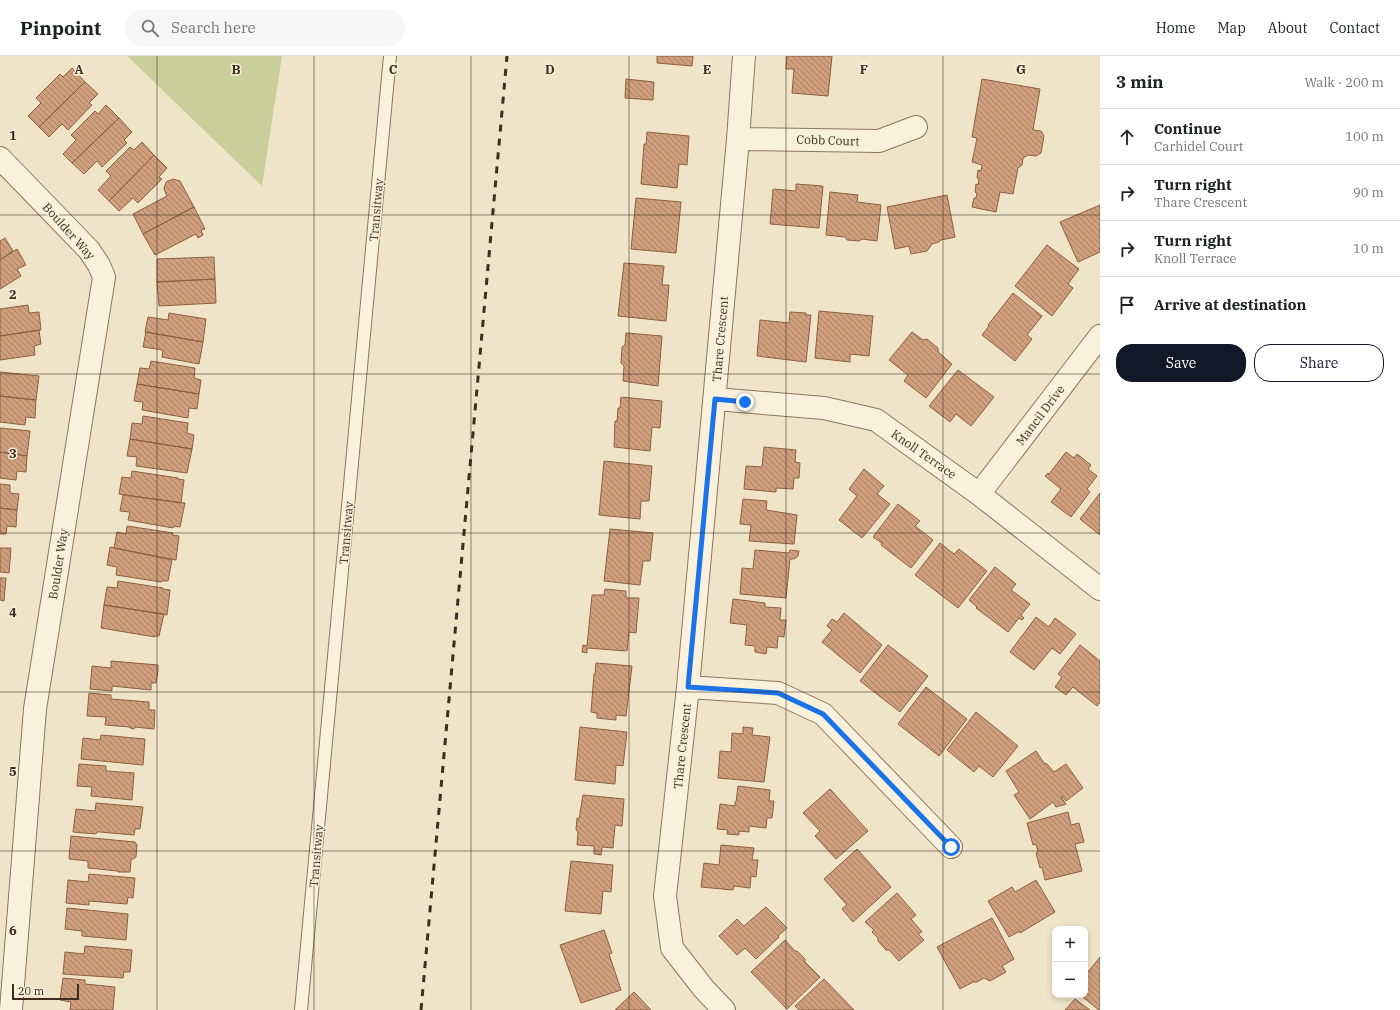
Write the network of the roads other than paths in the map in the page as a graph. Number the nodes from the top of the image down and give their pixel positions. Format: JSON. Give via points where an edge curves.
{"nodes":[{"id":1,"x":390,"y":56,"type":"edge"},
{"id":2,"x":744,"y":56,"type":"edge"},
{"id":3,"x":916,"y":127,"type":"dead end"},
{"id":4,"x":738,"y":139,"type":"junction"},
{"id":5,"x":0,"y":158,"type":"edge"},
{"id":6,"x":1100,"y":336,"type":"edge"},
{"id":7,"x":715,"y":399,"type":"junction"},
{"id":8,"x":979,"y":494,"type":"junction"},
{"id":9,"x":1100,"y":589,"type":"edge"},
{"id":10,"x":688,"y":687,"type":"junction"},
{"id":11,"x":951,"y":847,"type":"dead end"},
{"id":12,"x":11,"y":1010,"type":"edge"},
{"id":13,"x":301,"y":1010,"type":"edge"},
{"id":14,"x":724,"y":1010,"type":"edge"}],
"edges":[{"from":1,"to":13,"type":"lane","name":"Transitway"},
{"from":2,"to":4,"type":"street","name":"Thare Crescent"},
{"from":3,"to":4,"type":"street","name":"Cobb Court","via":[[879,141]]},
{"from":4,"to":7,"type":"street","name":"Thare Crescent"},
{"from":5,"to":12,"type":"street","name":"Boulder Way","via":[[89,250],[104,277],[35,709]]},
{"from":6,"to":8,"type":"street","name":"Mancil Drive"},
{"from":7,"to":8,"type":"street","name":"Knoll Terrace","via":[[824,408],[876,420]]},
{"from":7,"to":10,"type":"street","name":"Thare Crescent"},
{"from":8,"to":9,"type":"street","name":"Knoll Terrace"},
{"from":10,"to":11,"type":"street","via":[[778,693],[823,714]]},
{"from":10,"to":14,"type":"street","name":"Thare Crescent","via":[[665,896],[672,948]]}]}
